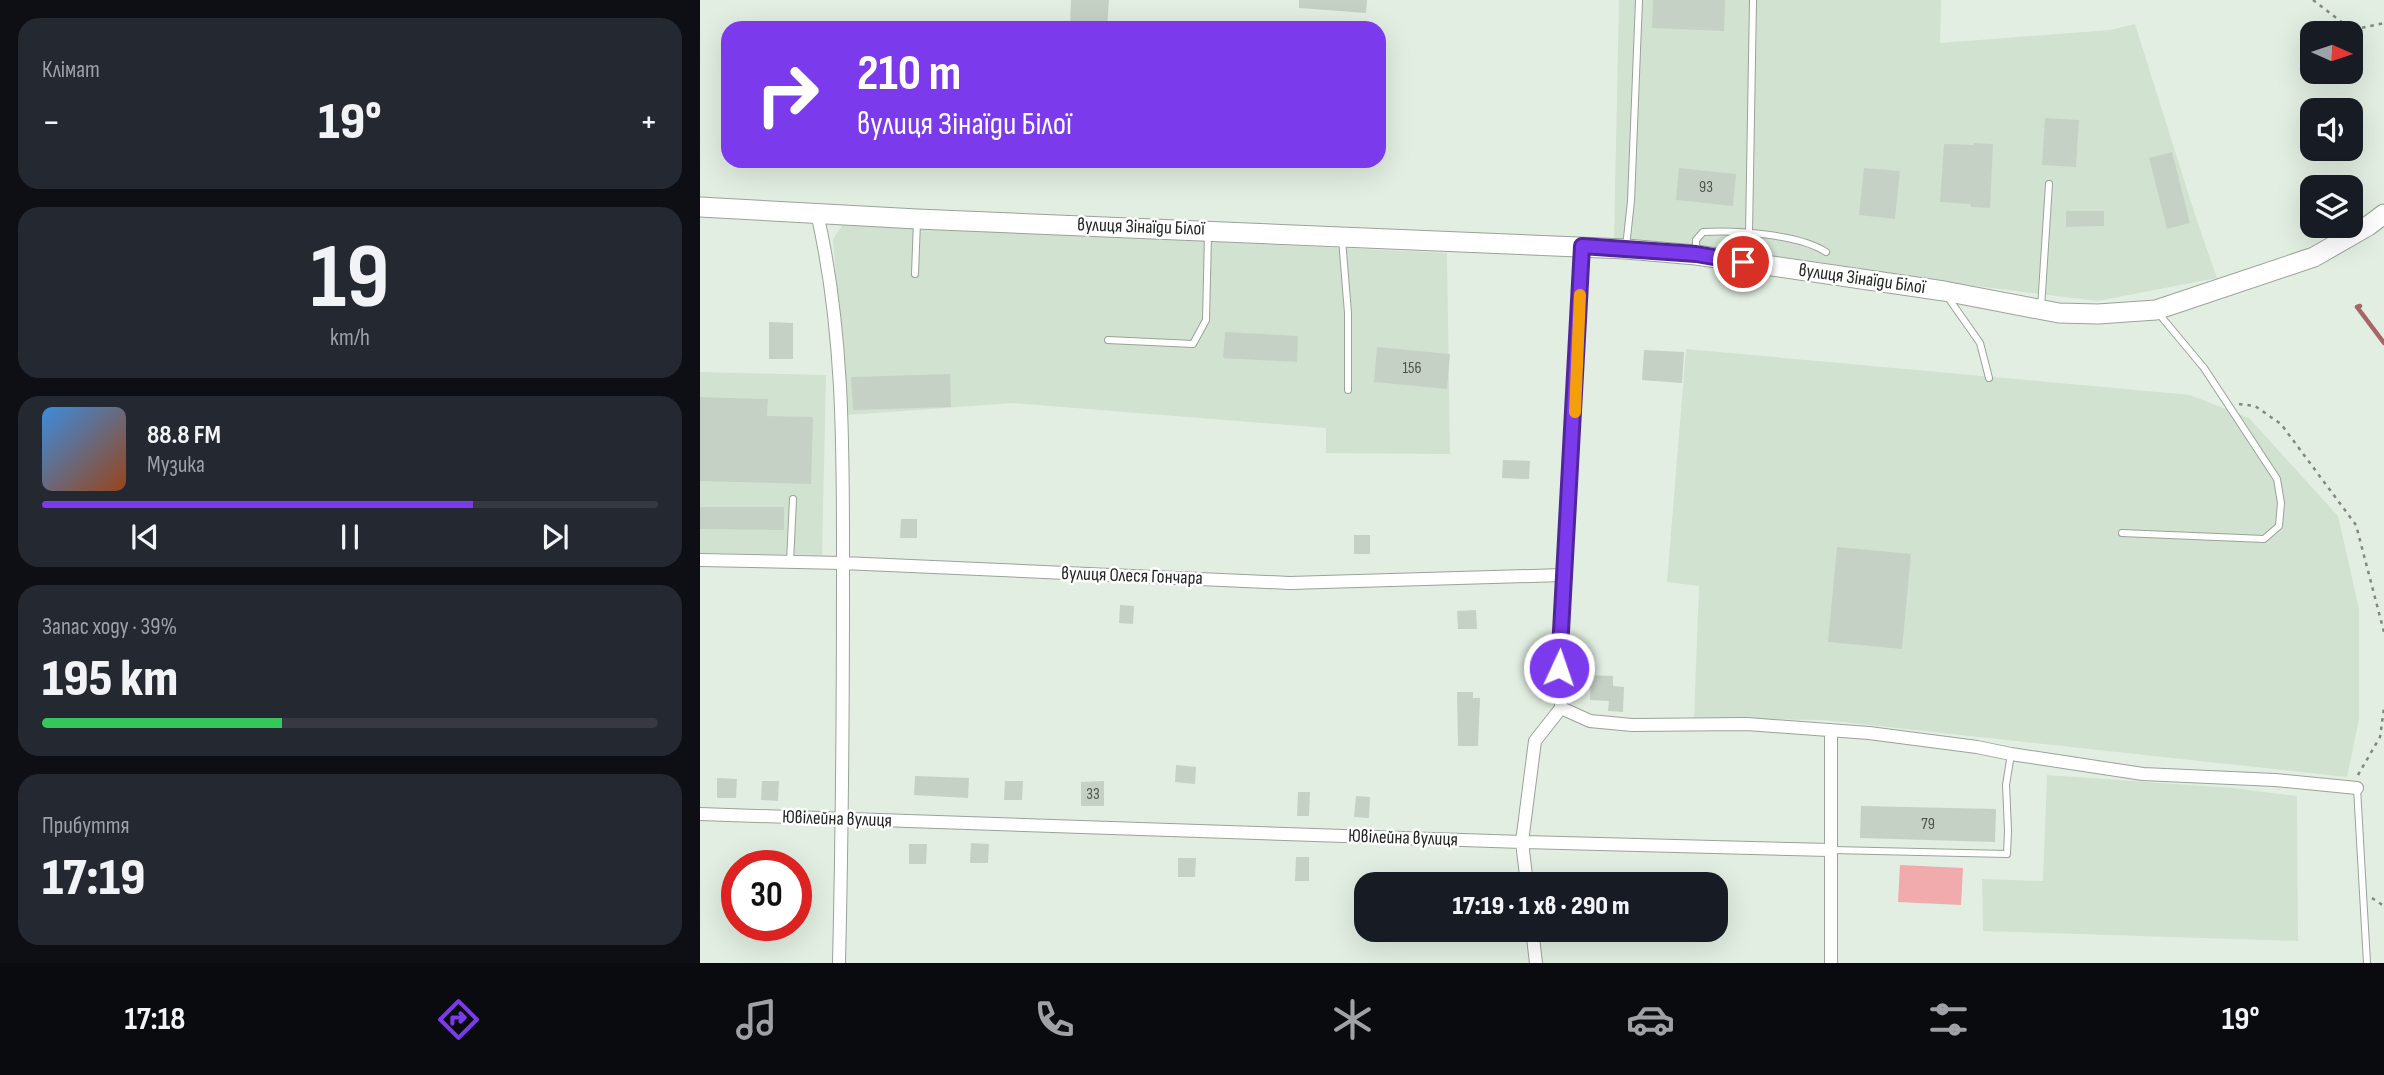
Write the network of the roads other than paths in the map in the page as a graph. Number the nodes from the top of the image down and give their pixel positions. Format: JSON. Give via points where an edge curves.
{"nodes":[{"id":1,"x":1639,"y":0,"type":"edge"},
{"id":2,"x":1753,"y":0,"type":"edge"},
{"id":3,"x":2049,"y":184,"type":"dead end"},
{"id":4,"x":700,"y":207,"type":"edge"},
{"id":5,"x":817,"y":213,"type":"junction"},
{"id":6,"x":2384,"y":214,"type":"edge"},
{"id":7,"x":917,"y":219,"type":"junction"},
{"id":8,"x":1208,"y":230,"type":"junction"},
{"id":9,"x":1749,"y":233,"type":"junction"},
{"id":10,"x":1342,"y":237,"type":"junction"},
{"id":11,"x":1582,"y":246,"type":"junction"},
{"id":12,"x":1626,"y":248,"type":"junction"},
{"id":13,"x":1826,"y":252,"type":"dead end"},
{"id":14,"x":1696,"y":254,"type":"junction"},
{"id":15,"x":915,"y":274,"type":"dead end"},
{"id":16,"x":1944,"y":291,"type":"junction"},
{"id":17,"x":2041,"y":309,"type":"junction"},
{"id":18,"x":2156,"y":310,"type":"junction"},
{"id":19,"x":1108,"y":340,"type":"dead end"},
{"id":20,"x":1989,"y":378,"type":"dead end"},
{"id":21,"x":1349,"y":390,"type":"dead end"},
{"id":22,"x":793,"y":499,"type":"dead end"},
{"id":23,"x":2122,"y":533,"type":"dead end"},
{"id":24,"x":700,"y":560,"type":"edge"},
{"id":25,"x":790,"y":562,"type":"junction"},
{"id":26,"x":843,"y":563,"type":"junction"},
{"id":27,"x":1563,"y":575,"type":"junction"},
{"id":28,"x":1561,"y":708,"type":"junction"},
{"id":29,"x":1830,"y":730,"type":"junction"},
{"id":30,"x":2011,"y":754,"type":"junction"},
{"id":31,"x":2357,"y":788,"type":"joint"},
{"id":32,"x":700,"y":814,"type":"edge"},
{"id":33,"x":842,"y":819,"type":"junction"},
{"id":34,"x":1522,"y":842,"type":"junction"},
{"id":35,"x":1830,"y":850,"type":"junction"},
{"id":36,"x":1526,"y":872,"type":"edge"},
{"id":37,"x":1534,"y":942,"type":"edge"},
{"id":38,"x":839,"y":963,"type":"edge"},
{"id":39,"x":1536,"y":963,"type":"edge"},
{"id":40,"x":1831,"y":963,"type":"edge"},
{"id":41,"x":2367,"y":963,"type":"edge"}],
"edges":[{"from":1,"to":12,"type":"lane"},
{"from":2,"to":9,"type":"lane"},
{"from":3,"to":17,"type":"lane"},
{"from":4,"to":5,"type":"street","name":"вулиця Зінаїди Білої"},
{"from":5,"to":7,"type":"street","name":"вулиця Зінаїди Білої"},
{"from":5,"to":26,"type":"street","via":[[829,265],[841,375]]},
{"from":6,"to":18,"type":"street","name":"вулиця Зінаїди Білої","via":[[2314,257]]},
{"from":7,"to":8,"type":"street","name":"вулиця Зінаїди Білої"},
{"from":7,"to":15,"type":"lane"},
{"from":8,"to":10,"type":"street","name":"вулиця Зінаїди Білої"},
{"from":8,"to":19,"type":"lane","via":[[1206,320],[1193,344]]},
{"from":9,"to":13,"type":"lane","via":[[1797,240]]},
{"from":9,"to":14,"type":"lane","via":[[1703,232],[1696,240]]},
{"from":10,"to":11,"type":"street","name":"вулиця Зінаїди Білої"},
{"from":10,"to":21,"type":"lane"},
{"from":11,"to":12,"type":"street","name":"вулиця Зінаїди Білої"},
{"from":11,"to":27,"type":"street"},
{"from":12,"to":14,"type":"street","name":"вулиця Зінаїди Білої"},
{"from":14,"to":16,"type":"street","name":"вулиця Зінаїди Білої"},
{"from":16,"to":17,"type":"street","name":"вулиця Зінаїди Білої"},
{"from":16,"to":20,"type":"lane","via":[[1980,344]]},
{"from":17,"to":18,"type":"street","name":"вулиця Зінаїди Білої","via":[[2098,314]]},
{"from":18,"to":23,"type":"lane","via":[[2228,403],[2277,479],[2279,526],[2264,539]]},
{"from":22,"to":25,"type":"lane"},
{"from":24,"to":25,"type":"street","name":"вулиця Олеся Гончара"},
{"from":25,"to":26,"type":"street","name":"вулиця Олеся Гончара"},
{"from":26,"to":27,"type":"street","name":"вулиця Олеся Гончара","via":[[1290,583]]},
{"from":26,"to":33,"type":"street"},
{"from":27,"to":28,"type":"street"},
{"from":28,"to":29,"type":"street","via":[[1590,721],[1632,725],[1747,724]]},
{"from":28,"to":34,"type":"street","via":[[1535,741]]},
{"from":29,"to":30,"type":"street"},
{"from":29,"to":35,"type":"street"},
{"from":30,"to":31,"type":"street","via":[[2143,774]]},
{"from":30,"to":35,"type":"lane","name":"Ювілейна вулиця","via":[[2006,785],[2007,854]]},
{"from":31,"to":41,"type":"lane"},
{"from":32,"to":33,"type":"street","name":"Ювілейна вулиця"},
{"from":33,"to":34,"type":"street","name":"Ювілейна вулиця"},
{"from":33,"to":38,"type":"street"},
{"from":34,"to":35,"type":"street","name":"Ювілейна вулиця"},
{"from":34,"to":36,"type":"street"},
{"from":35,"to":40,"type":"street"},
{"from":37,"to":39,"type":"street"}]}
